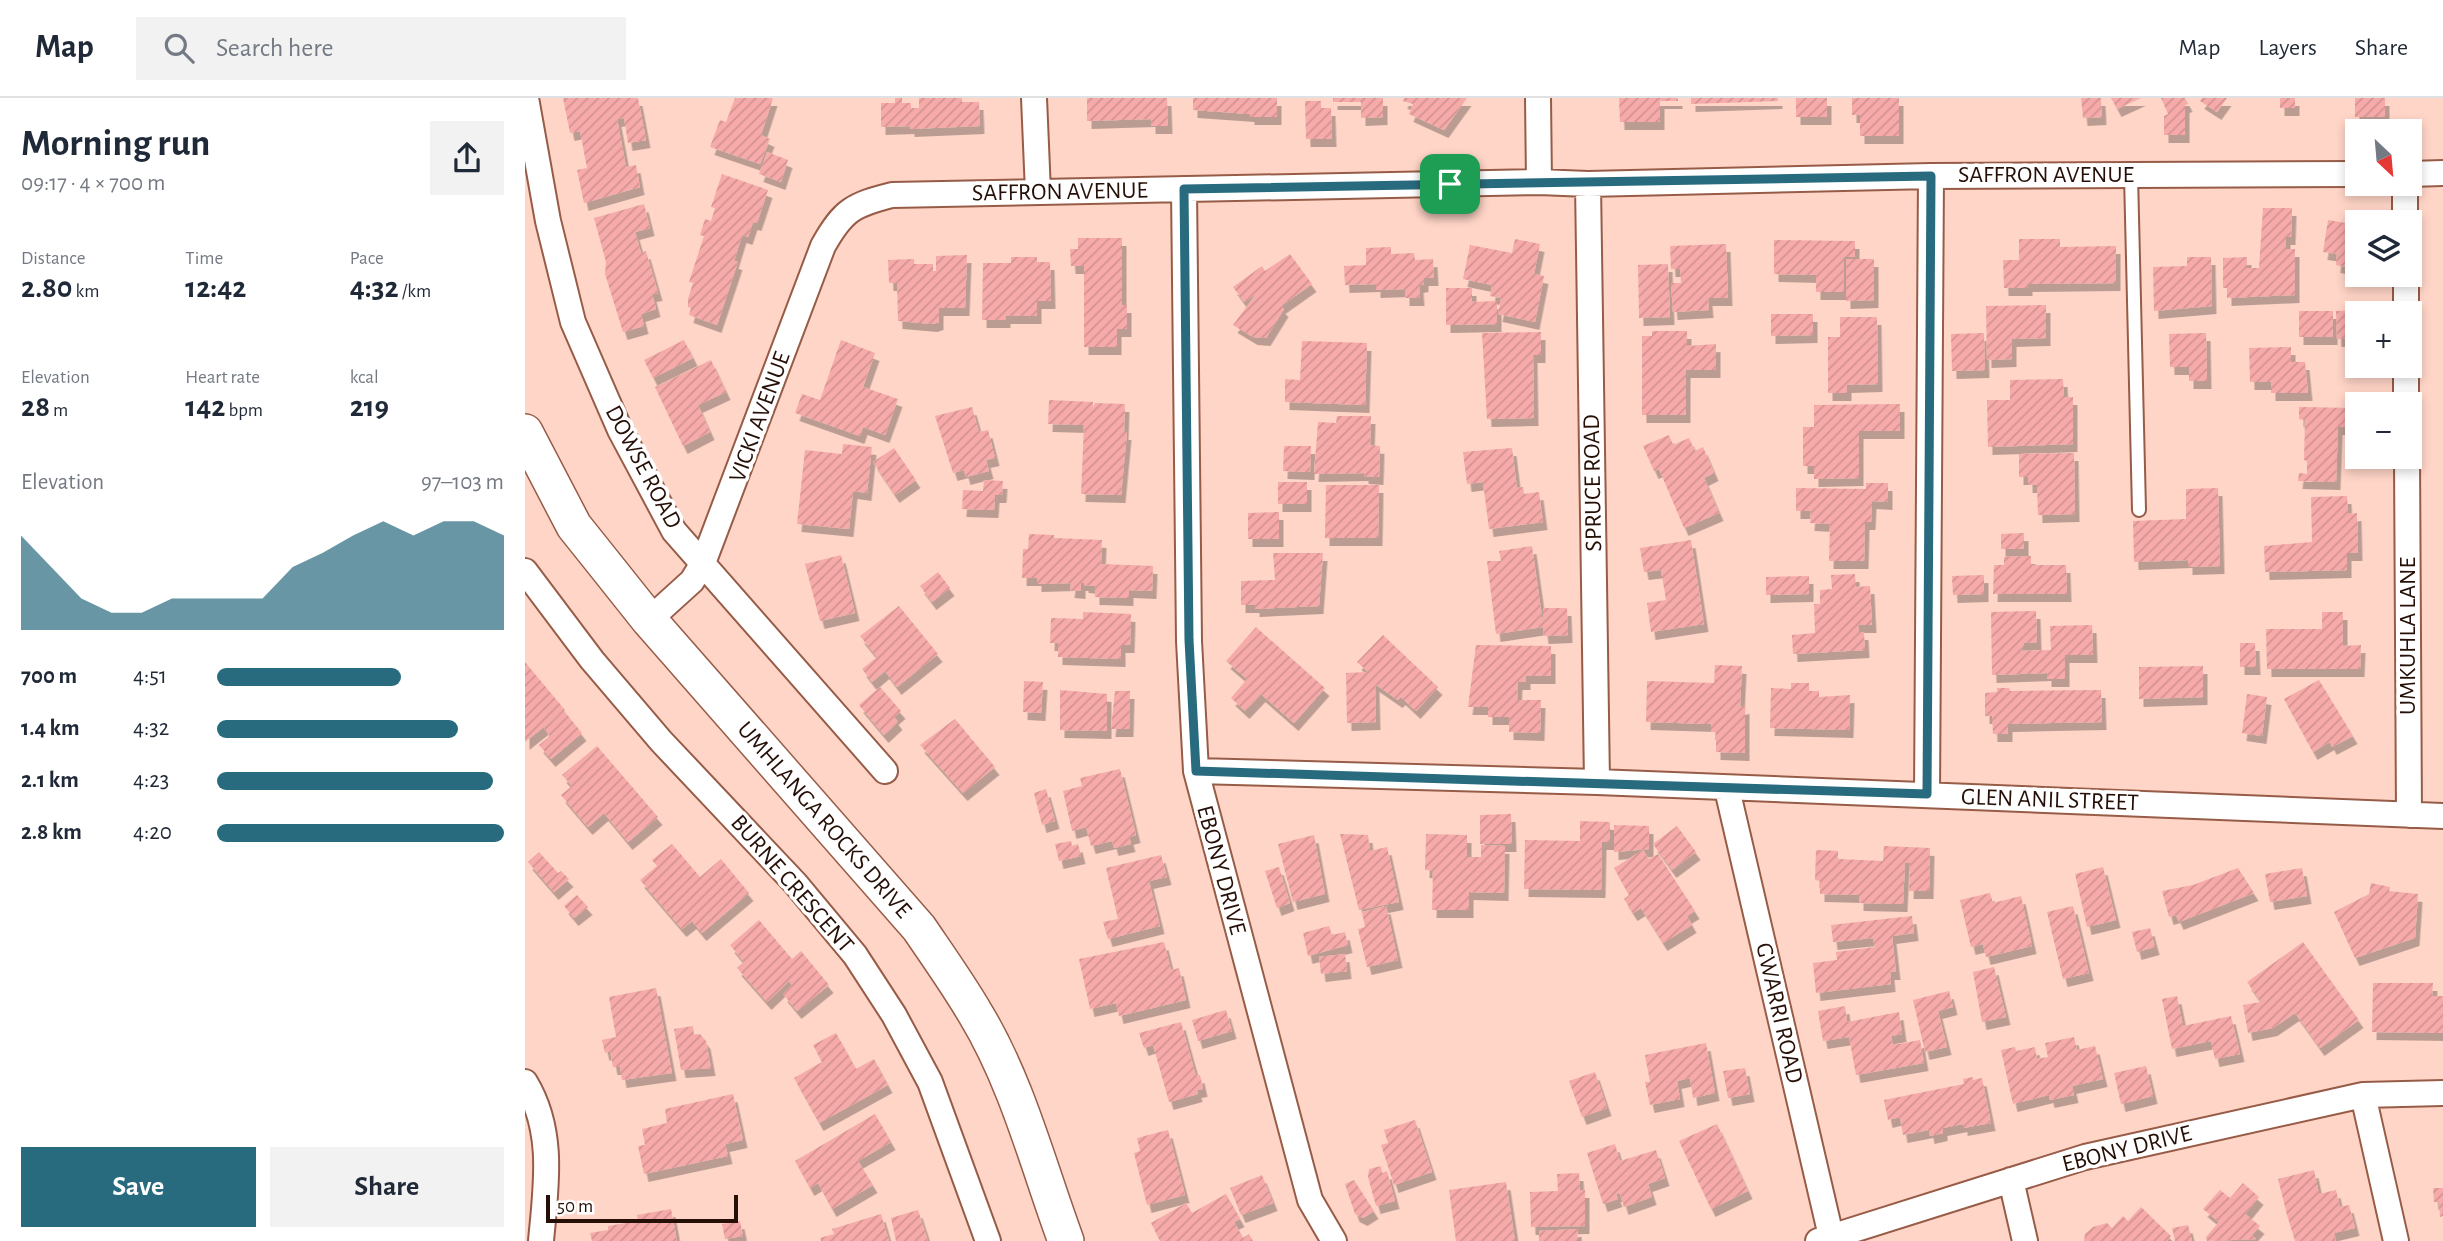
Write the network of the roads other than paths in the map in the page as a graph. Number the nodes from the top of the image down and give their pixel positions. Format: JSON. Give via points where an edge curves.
{"nodes":[{"id":1,"x":526,"y":98,"type":"edge"},
{"id":2,"x":1034,"y":98,"type":"edge"},
{"id":3,"x":1538,"y":98,"type":"edge"},
{"id":4,"x":2443,"y":173,"type":"edge"},
{"id":5,"x":2345,"y":174,"type":"edge"},
{"id":6,"x":2422,"y":174,"type":"edge"},
{"id":7,"x":2131,"y":175,"type":"junction"},
{"id":8,"x":1931,"y":176,"type":"junction"},
{"id":9,"x":1539,"y":182,"type":"junction"},
{"id":10,"x":1588,"y":184,"type":"junction"},
{"id":11,"x":1184,"y":189,"type":"junction"},
{"id":12,"x":1038,"y":192,"type":"junction"},
{"id":13,"x":855,"y":205,"type":"joint"},
{"id":14,"x":525,"y":432,"type":"edge"},
{"id":15,"x":2407,"y":469,"type":"edge"},
{"id":16,"x":2139,"y":510,"type":"dead end"},
{"id":17,"x":703,"y":563,"type":"junction"},
{"id":18,"x":525,"y":571,"type":"edge"},
{"id":19,"x":649,"y":621,"type":"junction"},
{"id":20,"x":885,"y":771,"type":"dead end"},
{"id":21,"x":1196,"y":771,"type":"junction"},
{"id":22,"x":1597,"y":782,"type":"junction"},
{"id":23,"x":1727,"y":789,"type":"junction"},
{"id":24,"x":1927,"y":794,"type":"junction"},
{"id":25,"x":2409,"y":815,"type":"junction"},
{"id":26,"x":2443,"y":816,"type":"edge"},
{"id":27,"x":525,"y":1082,"type":"edge"},
{"id":28,"x":2443,"y":1093,"type":"edge"},
{"id":29,"x":2363,"y":1095,"type":"junction"},
{"id":30,"x":2011,"y":1180,"type":"junction"},
{"id":31,"x":1824,"y":1239,"type":"edge"},
{"id":32,"x":541,"y":1241,"type":"edge"},
{"id":33,"x":988,"y":1241,"type":"edge"},
{"id":34,"x":1066,"y":1241,"type":"edge"},
{"id":35,"x":1334,"y":1241,"type":"edge"},
{"id":36,"x":2025,"y":1241,"type":"edge"},
{"id":37,"x":2396,"y":1241,"type":"edge"}],
"edges":[{"from":1,"to":17,"type":"street","name":"DOWSE ROAD","via":[[573,322],[650,491],[674,531]]},
{"from":2,"to":12,"type":"street"},
{"from":3,"to":9,"type":"street"},
{"from":4,"to":6,"type":"street"},
{"from":5,"to":7,"type":"street","name":"SAFFRON AVENUE"},
{"from":7,"to":8,"type":"street","name":"SAFFRON AVENUE"},
{"from":7,"to":16,"type":"lane"},
{"from":8,"to":10,"type":"street","name":"SAFFRON AVENUE"},
{"from":8,"to":24,"type":"street"},
{"from":9,"to":10,"type":"street","name":"SAFFRON AVENUE"},
{"from":9,"to":11,"type":"street","name":"SAFFRON AVENUE"},
{"from":10,"to":22,"type":"street","name":"SPRUCE ROAD"},
{"from":11,"to":12,"type":"street","name":"SAFFRON AVENUE"},
{"from":11,"to":21,"type":"street","name":"EBONY DRIVE","via":[[1189,640]]},
{"from":12,"to":13,"type":"street","name":"SAFFRON AVENUE","via":[[892,195]]},
{"from":13,"to":17,"type":"street","name":"VICKI AVENUE","via":[[837,221],[823,246]]},
{"from":14,"to":19,"type":"main road","name":"UMHLANGA ROCKS DRIVE","via":[[574,526]]},
{"from":15,"to":25,"type":"street","name":"UMKUHLA LANE"},
{"from":17,"to":19,"type":"street","name":"VICKI AVENUE","via":[[692,581]]},
{"from":17,"to":20,"type":"street","name":"DOWSE ROAD"},
{"from":18,"to":33,"type":"street","name":"BURNE CRESCENT","via":[[652,731],[796,883],[855,955],[930,1082]]},
{"from":19,"to":34,"type":"main road","name":"UMHLANGA ROCKS DRIVE","via":[[919,928],[946,968],[976,1014],[1003,1070]]},
{"from":21,"to":22,"type":"street","name":"GLEN ANIL STREET"},
{"from":21,"to":35,"type":"street","name":"EBONY DRIVE","via":[[1310,1200]]},
{"from":22,"to":23,"type":"street","name":"GLEN ANIL STREET"},
{"from":23,"to":24,"type":"street","name":"GLEN ANIL STREET"},
{"from":23,"to":31,"type":"street","name":"GWARRI ROAD"},
{"from":24,"to":25,"type":"street","name":"GLEN ANIL STREET"},
{"from":25,"to":26,"type":"street","name":"GLEN ANIL STREET"},
{"from":27,"to":32,"type":"street","via":[[546,1131]]},
{"from":28,"to":29,"type":"street","name":"EBONY DRIVE"},
{"from":29,"to":30,"type":"street","name":"EBONY DRIVE","via":[[2085,1157]]},
{"from":29,"to":37,"type":"street"},
{"from":30,"to":31,"type":"street","name":"EBONY DRIVE"},
{"from":30,"to":36,"type":"street"}]}
